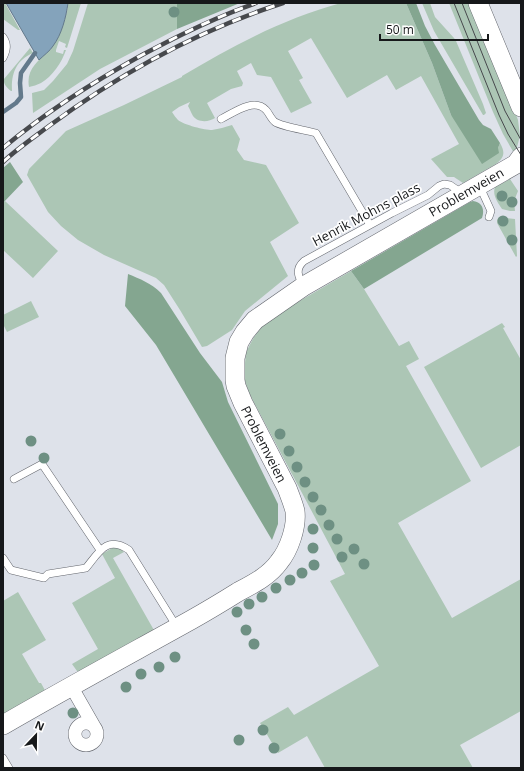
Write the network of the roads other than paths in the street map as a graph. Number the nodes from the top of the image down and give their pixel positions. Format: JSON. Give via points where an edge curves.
{"nodes":[{"id":1,"x":478,"y":3,"type":"edge"},
{"id":2,"x":3,"y":37,"type":"edge"},
{"id":3,"x":3,"y":58,"type":"edge"},
{"id":4,"x":521,"y":107,"type":"edge"},
{"id":5,"x":221,"y":119,"type":"dead end"},
{"id":6,"x":521,"y":156,"type":"edge"},
{"id":7,"x":471,"y":189,"type":"junction"},
{"id":8,"x":489,"y":217,"type":"dead end"},
{"id":9,"x":370,"y":225,"type":"junction"},
{"id":10,"x":304,"y":286,"type":"junction"},
{"id":11,"x":14,"y":480,"type":"dead end"},
{"id":12,"x":100,"y":550,"type":"junction"},
{"id":13,"x":3,"y":558,"type":"edge"},
{"id":14,"x":177,"y":627,"type":"junction"},
{"id":15,"x":71,"y":686,"type":"junction"},
{"id":16,"x":90,"y":722,"type":"dead end"},
{"id":17,"x":3,"y":725,"type":"edge"},
{"id":18,"x":3,"y":758,"type":"edge"},
{"id":19,"x":9,"y":768,"type":"edge"}],
"edges":[{"from":1,"to":4,"type":"street"},
{"from":2,"to":3,"type":"lane","via":[[7,47]]},
{"from":5,"to":9,"type":"lane","via":[[246,106],[257,104],[265,109],[274,122],[316,133]]},
{"from":6,"to":7,"type":"street","name":"Problemveien","via":[[516,164]]},
{"from":7,"to":8,"type":"lane","via":[[491,211]]},
{"from":7,"to":9,"type":"lane","name":"Henrik Mohns plass","via":[[458,189],[444,184]]},
{"from":7,"to":10,"type":"street","name":"Problemveien"},
{"from":9,"to":10,"type":"lane","name":"Henrik Mohns plass","via":[[299,265],[299,277]]},
{"from":10,"to":14,"type":"street","name":"Problemveien","via":[[255,320],[244,332],[235,358],[236,386],[292,501],[295,512],[293,536],[281,561],[273,570]]},
{"from":11,"to":12,"type":"lane","via":[[42,464]]},
{"from":12,"to":13,"type":"lane","via":[[86,568],[48,574],[44,578],[11,570]]},
{"from":12,"to":14,"type":"lane","via":[[106,545],[115,544],[129,550]]},
{"from":14,"to":15,"type":"street","name":"Problemveien"},
{"from":15,"to":16,"type":"street"},
{"from":15,"to":17,"type":"street","name":"Problemveien"},
{"from":18,"to":19,"type":"lane"}]}
